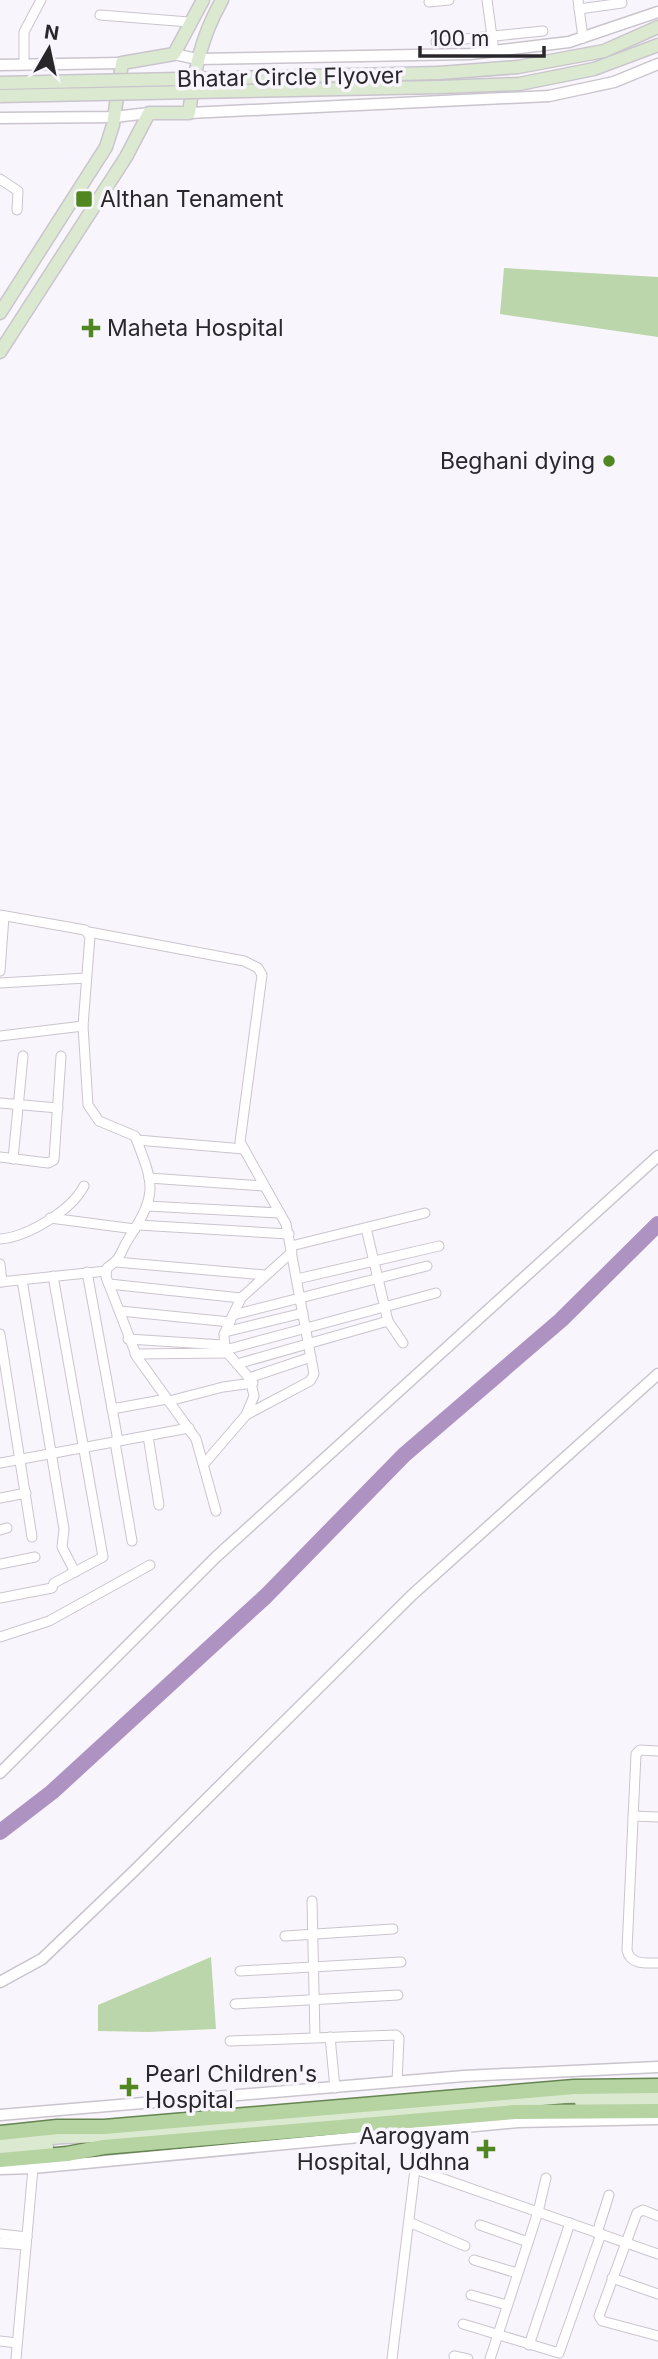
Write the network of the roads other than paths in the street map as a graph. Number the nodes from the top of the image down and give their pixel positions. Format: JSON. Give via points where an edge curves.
{"nodes":[{"id":1,"x":41,"y":0,"type":"edge"},
{"id":2,"x":203,"y":0,"type":"edge"},
{"id":3,"x":222,"y":0,"type":"edge"},
{"id":4,"x":449,"y":0,"type":"edge"},
{"id":5,"x":487,"y":0,"type":"edge"},
{"id":6,"x":429,"y":2,"type":"dead end"},
{"id":7,"x":601,"y":3,"type":"edge"},
{"id":8,"x":622,"y":3,"type":"dead end"},
{"id":9,"x":579,"y":5,"type":"edge"},
{"id":10,"x":658,"y":12,"type":"edge"},
{"id":11,"x":100,"y":15,"type":"dead end"},
{"id":12,"x":189,"y":22,"type":"junction"},
{"id":13,"x":658,"y":27,"type":"edge"},
{"id":14,"x":543,"y":31,"type":"dead end"},
{"id":15,"x":492,"y":37,"type":"junction"},
{"id":16,"x":583,"y":38,"type":"junction"},
{"id":17,"x":436,"y":42,"type":"dead end"},
{"id":18,"x":658,"y":45,"type":"edge"},
{"id":19,"x":494,"y":51,"type":"junction"},
{"id":20,"x":174,"y":54,"type":"junction"},
{"id":21,"x":197,"y":59,"type":"junction"},
{"id":22,"x":122,"y":63,"type":"junction"},
{"id":23,"x":24,"y":64,"type":"junction"},
{"id":24,"x":658,"y":64,"type":"edge"},
{"id":25,"x":0,"y":65,"type":"edge"},
{"id":26,"x":0,"y":83,"type":"edge"},
{"id":27,"x":0,"y":96,"type":"edge"},
{"id":28,"x":149,"y":113,"type":"junction"},
{"id":29,"x":189,"y":113,"type":"junction"},
{"id":30,"x":114,"y":117,"type":"junction"},
{"id":31,"x":0,"y":118,"type":"edge"},
{"id":32,"x":0,"y":179,"type":"edge"},
{"id":33,"x":17,"y":209,"type":"dead end"},
{"id":34,"x":0,"y":313,"type":"edge"},
{"id":35,"x":0,"y":352,"type":"edge"},
{"id":36,"x":2,"y":916,"type":"edge"},
{"id":37,"x":89,"y":932,"type":"junction"},
{"id":38,"x":0,"y":971,"type":"edge"},
{"id":39,"x":86,"y":978,"type":"junction"},
{"id":40,"x":0,"y":983,"type":"edge"},
{"id":41,"x":83,"y":1026,"type":"junction"},
{"id":42,"x":0,"y":1036,"type":"edge"},
{"id":43,"x":23,"y":1056,"type":"dead end"},
{"id":44,"x":61,"y":1056,"type":"dead end"},
{"id":45,"x":0,"y":1103,"type":"edge"},
{"id":46,"x":18,"y":1105,"type":"junction"},
{"id":47,"x":58,"y":1108,"type":"junction"},
{"id":48,"x":137,"y":1140,"type":"junction"},
{"id":49,"x":244,"y":1149,"type":"junction"},
{"id":50,"x":658,"y":1156,"type":"edge"},
{"id":51,"x":0,"y":1157,"type":"edge"},
{"id":52,"x":12,"y":1159,"type":"junction"},
{"id":53,"x":149,"y":1178,"type":"junction"},
{"id":54,"x":84,"y":1186,"type":"dead end"},
{"id":55,"x":264,"y":1186,"type":"junction"},
{"id":56,"x":147,"y":1206,"type":"junction"},
{"id":57,"x":279,"y":1213,"type":"junction"},
{"id":58,"x":425,"y":1213,"type":"dead end"},
{"id":59,"x":50,"y":1218,"type":"junction"},
{"id":60,"x":137,"y":1227,"type":"junction"},
{"id":61,"x":366,"y":1228,"type":"junction"},
{"id":62,"x":289,"y":1234,"type":"junction"},
{"id":63,"x":0,"y":1239,"type":"edge"},
{"id":64,"x":439,"y":1246,"type":"dead end"},
{"id":65,"x":291,"y":1249,"type":"junction"},
{"id":66,"x":374,"y":1260,"type":"junction"},
{"id":67,"x":116,"y":1262,"type":"junction"},
{"id":68,"x":0,"y":1264,"type":"edge"},
{"id":69,"x":426,"y":1266,"type":"dead end"},
{"id":70,"x":106,"y":1271,"type":"junction"},
{"id":71,"x":87,"y":1272,"type":"junction"},
{"id":72,"x":265,"y":1275,"type":"junction"},
{"id":73,"x":53,"y":1276,"type":"junction"},
{"id":74,"x":378,"y":1278,"type":"junction"},
{"id":75,"x":297,"y":1279,"type":"junction"},
{"id":76,"x":22,"y":1280,"type":"junction"},
{"id":77,"x":1,"y":1282,"type":"edge"},
{"id":78,"x":109,"y":1284,"type":"junction"},
{"id":79,"x":436,"y":1293,"type":"dead end"},
{"id":80,"x":300,"y":1297,"type":"junction"},
{"id":81,"x":241,"y":1298,"type":"junction"},
{"id":82,"x":385,"y":1306,"type":"junction"},
{"id":83,"x":120,"y":1311,"type":"junction"},
{"id":84,"x":303,"y":1313,"type":"junction"},
{"id":85,"x":232,"y":1318,"type":"junction"},
{"id":86,"x":388,"y":1321,"type":"junction"},
{"id":87,"x":305,"y":1327,"type":"junction"},
{"id":88,"x":225,"y":1332,"type":"junction"},
{"id":89,"x":0,"y":1335,"type":"edge"},
{"id":90,"x":128,"y":1339,"type":"junction"},
{"id":91,"x":403,"y":1343,"type":"dead end"},
{"id":92,"x":308,"y":1344,"type":"junction"},
{"id":93,"x":225,"y":1349,"type":"junction"},
{"id":94,"x":135,"y":1354,"type":"junction"},
{"id":95,"x":311,"y":1357,"type":"junction"},
{"id":96,"x":237,"y":1364,"type":"junction"},
{"id":97,"x":658,"y":1374,"type":"edge"},
{"id":98,"x":251,"y":1380,"type":"junction"},
{"id":99,"x":168,"y":1400,"type":"junction"},
{"id":100,"x":112,"y":1409,"type":"junction"},
{"id":101,"x":246,"y":1415,"type":"junction"},
{"id":102,"x":189,"y":1428,"type":"junction"},
{"id":103,"x":148,"y":1436,"type":"junction"},
{"id":104,"x":116,"y":1442,"type":"junction"},
{"id":105,"x":85,"y":1448,"type":"junction"},
{"id":106,"x":52,"y":1454,"type":"junction"},
{"id":107,"x":21,"y":1460,"type":"junction"},
{"id":108,"x":0,"y":1463,"type":"edge"},
{"id":109,"x":204,"y":1464,"type":"junction"},
{"id":110,"x":26,"y":1493,"type":"junction"},
{"id":111,"x":0,"y":1498,"type":"edge"},
{"id":112,"x":159,"y":1505,"type":"dead end"},
{"id":113,"x":216,"y":1511,"type":"dead end"},
{"id":114,"x":32,"y":1537,"type":"dead end"},
{"id":115,"x":132,"y":1541,"type":"dead end"},
{"id":116,"x":35,"y":1557,"type":"dead end"},
{"id":117,"x":0,"y":1564,"type":"edge"},
{"id":118,"x":150,"y":1565,"type":"dead end"},
{"id":119,"x":75,"y":1572,"type":"junction"},
{"id":120,"x":0,"y":1598,"type":"edge"},
{"id":121,"x":0,"y":1637,"type":"edge"},
{"id":122,"x":658,"y":1751,"type":"edge"},
{"id":123,"x":0,"y":1773,"type":"edge"},
{"id":124,"x":633,"y":1816,"type":"junction"},
{"id":125,"x":658,"y":1817,"type":"edge"},
{"id":126,"x":312,"y":1901,"type":"dead end"},
{"id":127,"x":393,"y":1930,"type":"dead end"},
{"id":128,"x":312,"y":1935,"type":"junction"},
{"id":129,"x":285,"y":1936,"type":"dead end"},
{"id":130,"x":401,"y":1962,"type":"dead end"},
{"id":131,"x":658,"y":1963,"type":"edge"},
{"id":132,"x":314,"y":1968,"type":"junction"},
{"id":133,"x":240,"y":1971,"type":"dead end"},
{"id":134,"x":0,"y":1982,"type":"edge"},
{"id":135,"x":398,"y":1995,"type":"dead end"},
{"id":136,"x":315,"y":2000,"type":"junction"},
{"id":137,"x":235,"y":2004,"type":"dead end"},
{"id":138,"x":315,"y":2037,"type":"junction"},
{"id":139,"x":330,"y":2037,"type":"junction"},
{"id":140,"x":230,"y":2041,"type":"dead end"},
{"id":141,"x":658,"y":2067,"type":"edge"},
{"id":142,"x":397,"y":2082,"type":"junction"},
{"id":143,"x":658,"y":2086,"type":"edge"},
{"id":144,"x":335,"y":2088,"type":"junction"},
{"id":145,"x":658,"y":2094,"type":"edge"},
{"id":146,"x":549,"y":2100,"type":"junction"},
{"id":147,"x":658,"y":2104,"type":"edge"},
{"id":148,"x":658,"y":2111,"type":"edge"},
{"id":149,"x":0,"y":2115,"type":"edge"},
{"id":150,"x":658,"y":2119,"type":"edge"},
{"id":151,"x":416,"y":2130,"type":"junction"},
{"id":152,"x":0,"y":2133,"type":"edge"},
{"id":153,"x":120,"y":2136,"type":"junction"},
{"id":154,"x":0,"y":2143,"type":"edge"},
{"id":155,"x":0,"y":2152,"type":"edge"},
{"id":156,"x":0,"y":2160,"type":"edge"},
{"id":157,"x":33,"y":2168,"type":"junction"},
{"id":158,"x":0,"y":2169,"type":"edge"},
{"id":159,"x":415,"y":2169,"type":"junction"},
{"id":160,"x":546,"y":2178,"type":"dead end"},
{"id":161,"x":609,"y":2195,"type":"dead end"},
{"id":162,"x":538,"y":2212,"type":"junction"},
{"id":163,"x":658,"y":2216,"type":"edge"},
{"id":164,"x":409,"y":2222,"type":"junction"},
{"id":165,"x":570,"y":2223,"type":"junction"},
{"id":166,"x":480,"y":2225,"type":"dead end"},
{"id":167,"x":599,"y":2233,"type":"junction"},
{"id":168,"x":0,"y":2234,"type":"edge"},
{"id":169,"x":27,"y":2241,"type":"junction"},
{"id":170,"x":528,"y":2242,"type":"junction"},
{"id":171,"x":625,"y":2242,"type":"junction"},
{"id":172,"x":0,"y":2243,"type":"edge"},
{"id":173,"x":466,"y":2246,"type":"dead end"},
{"id":174,"x":658,"y":2254,"type":"edge"},
{"id":175,"x":474,"y":2260,"type":"dead end"},
{"id":176,"x":517,"y":2273,"type":"junction"},
{"id":177,"x":612,"y":2278,"type":"junction"},
{"id":178,"x":658,"y":2294,"type":"edge"},
{"id":179,"x":471,"y":2295,"type":"dead end"},
{"id":180,"x":507,"y":2305,"type":"junction"},
{"id":181,"x":463,"y":2324,"type":"dead end"},
{"id":182,"x":497,"y":2334,"type":"junction"},
{"id":183,"x":658,"y":2336,"type":"edge"},
{"id":184,"x":0,"y":2341,"type":"edge"},
{"id":185,"x":17,"y":2343,"type":"junction"},
{"id":186,"x":529,"y":2345,"type":"junction"},
{"id":187,"x":454,"y":2356,"type":"dead end"},
{"id":188,"x":16,"y":2359,"type":"edge"},
{"id":189,"x":392,"y":2359,"type":"edge"},
{"id":190,"x":468,"y":2359,"type":"edge"},
{"id":191,"x":490,"y":2359,"type":"edge"}],
"edges":[{"from":1,"to":23,"type":"street","via":[[24,32]]},
{"from":2,"to":12,"type":"main road"},
{"from":3,"to":21,"type":"main road"},
{"from":4,"to":6,"type":"street"},
{"from":5,"to":15,"type":"street"},
{"from":7,"to":8,"type":"street"},
{"from":7,"to":9,"type":"street"},
{"from":9,"to":16,"type":"street"},
{"from":10,"to":16,"type":"street"},
{"from":11,"to":12,"type":"street"},
{"from":12,"to":20,"type":"main road"},
{"from":13,"to":26,"type":"main road","name":"Bhatar Circle Flyover","bridge":true,"via":[[604,51],[518,67],[439,73]]},
{"from":14,"to":15,"type":"street"},
{"from":15,"to":17,"type":"street"},
{"from":15,"to":19,"type":"street"},
{"from":16,"to":19,"type":"street"},
{"from":18,"to":27,"type":"main road","name":"Bhatar Circle Flyover","bridge":true,"via":[[594,69],[519,84]]},
{"from":19,"to":21,"type":"street"},
{"from":20,"to":21,"type":"street"},
{"from":20,"to":22,"type":"main road"},
{"from":21,"to":29,"type":"main road"},
{"from":22,"to":23,"type":"street"},
{"from":22,"to":30,"type":"main road"},
{"from":23,"to":25,"type":"street"},
{"from":24,"to":29,"type":"street","via":[[614,82],[549,96]]},
{"from":28,"to":29,"type":"main road"},
{"from":28,"to":30,"type":"street"},
{"from":28,"to":35,"type":"main road","via":[[126,157]]},
{"from":30,"to":31,"type":"street"},
{"from":30,"to":34,"type":"main road","via":[[106,147]]},
{"from":32,"to":33,"type":"street","via":[[18,191]]},
{"from":36,"to":37,"type":"street"},
{"from":36,"to":38,"type":"street"},
{"from":37,"to":39,"type":"street"},
{"from":37,"to":49,"type":"street","via":[[244,961],[258,968],[262,984],[240,1142]]},
{"from":39,"to":40,"type":"street"},
{"from":39,"to":41,"type":"street"},
{"from":41,"to":42,"type":"street"},
{"from":41,"to":48,"type":"street","via":[[90,1111],[99,1121],[125,1130]]},
{"from":43,"to":46,"type":"street"},
{"from":44,"to":47,"type":"street"},
{"from":45,"to":46,"type":"street"},
{"from":46,"to":47,"type":"street"},
{"from":46,"to":52,"type":"street"},
{"from":47,"to":52,"type":"street","via":[[52,1162]]},
{"from":48,"to":49,"type":"street"},
{"from":48,"to":53,"type":"street"},
{"from":49,"to":55,"type":"street"},
{"from":50,"to":123,"type":"street","via":[[216,1557]]},
{"from":51,"to":52,"type":"street"},
{"from":53,"to":55,"type":"street"},
{"from":53,"to":56,"type":"street"},
{"from":54,"to":59,"type":"street","via":[[79,1196]]},
{"from":55,"to":57,"type":"street"},
{"from":56,"to":57,"type":"street"},
{"from":56,"to":60,"type":"street"},
{"from":57,"to":62,"type":"street"},
{"from":58,"to":61,"type":"street"},
{"from":59,"to":60,"type":"street"},
{"from":59,"to":63,"type":"street","via":[[21,1235]]},
{"from":60,"to":62,"type":"street"},
{"from":60,"to":67,"type":"street"},
{"from":61,"to":65,"type":"street"},
{"from":61,"to":66,"type":"street"},
{"from":62,"to":65,"type":"street"},
{"from":64,"to":66,"type":"street"},
{"from":65,"to":72,"type":"street"},
{"from":65,"to":75,"type":"street"},
{"from":66,"to":74,"type":"street"},
{"from":66,"to":75,"type":"street"},
{"from":67,"to":70,"type":"street"},
{"from":67,"to":72,"type":"street"},
{"from":68,"to":77,"type":"street"},
{"from":69,"to":74,"type":"street"},
{"from":70,"to":71,"type":"street"},
{"from":70,"to":78,"type":"street"},
{"from":71,"to":73,"type":"street"},
{"from":71,"to":100,"type":"street"},
{"from":72,"to":81,"type":"street"},
{"from":73,"to":76,"type":"street"},
{"from":73,"to":105,"type":"street"},
{"from":74,"to":80,"type":"street"},
{"from":74,"to":82,"type":"street"},
{"from":75,"to":80,"type":"street"},
{"from":76,"to":77,"type":"street"},
{"from":76,"to":106,"type":"street"},
{"from":78,"to":81,"type":"street"},
{"from":78,"to":83,"type":"street"},
{"from":79,"to":82,"type":"street"},
{"from":80,"to":84,"type":"street"},
{"from":80,"to":85,"type":"street"},
{"from":81,"to":85,"type":"street"},
{"from":82,"to":86,"type":"street"},
{"from":82,"to":87,"type":"street"},
{"from":83,"to":85,"type":"street"},
{"from":83,"to":90,"type":"street"},
{"from":84,"to":87,"type":"street"},
{"from":84,"to":88,"type":"street"},
{"from":85,"to":88,"type":"street"},
{"from":86,"to":91,"type":"street"},
{"from":86,"to":92,"type":"street"},
{"from":87,"to":92,"type":"street"},
{"from":87,"to":93,"type":"street"},
{"from":88,"to":93,"type":"street"},
{"from":89,"to":107,"type":"street"},
{"from":90,"to":93,"type":"street"},
{"from":90,"to":94,"type":"street"},
{"from":92,"to":95,"type":"street"},
{"from":92,"to":96,"type":"street"},
{"from":93,"to":94,"type":"street"},
{"from":93,"to":96,"type":"street"},
{"from":94,"to":99,"type":"street"},
{"from":95,"to":98,"type":"street"},
{"from":95,"to":101,"type":"street","via":[[312,1379]]},
{"from":96,"to":98,"type":"street"},
{"from":97,"to":134,"type":"street","via":[[412,1595],[42,1959]]},
{"from":98,"to":99,"type":"street"},
{"from":98,"to":101,"type":"street","via":[[254,1396]]},
{"from":99,"to":100,"type":"street"},
{"from":99,"to":102,"type":"street"},
{"from":100,"to":104,"type":"street"},
{"from":101,"to":109,"type":"street"},
{"from":102,"to":103,"type":"street"},
{"from":102,"to":109,"type":"street"},
{"from":103,"to":104,"type":"street"},
{"from":103,"to":112,"type":"street"},
{"from":104,"to":105,"type":"street"},
{"from":104,"to":115,"type":"street"},
{"from":105,"to":106,"type":"street"},
{"from":105,"to":119,"type":"street","via":[[103,1557]]},
{"from":106,"to":107,"type":"street"},
{"from":106,"to":119,"type":"street","via":[[64,1529],[62,1547]]},
{"from":107,"to":108,"type":"street"},
{"from":107,"to":110,"type":"street"},
{"from":109,"to":113,"type":"street"},
{"from":110,"to":111,"type":"street"},
{"from":110,"to":114,"type":"street"},
{"from":116,"to":117,"type":"street"},
{"from":118,"to":121,"type":"street","via":[[49,1621]]},
{"from":119,"to":120,"type":"street","via":[[52,1588]]},
{"from":122,"to":124,"type":"street","via":[[636,1754]]},
{"from":124,"to":125,"type":"street"},
{"from":124,"to":131,"type":"street","via":[[629,1956]]},
{"from":126,"to":128,"type":"street"},
{"from":127,"to":128,"type":"street"},
{"from":128,"to":129,"type":"street"},
{"from":128,"to":132,"type":"street"},
{"from":130,"to":132,"type":"street"},
{"from":132,"to":133,"type":"street"},
{"from":132,"to":136,"type":"street"},
{"from":135,"to":136,"type":"street"},
{"from":136,"to":137,"type":"street"},
{"from":136,"to":138,"type":"street"},
{"from":138,"to":139,"type":"street"},
{"from":138,"to":140,"type":"street"},
{"from":139,"to":142,"type":"street","via":[[396,2035]]},
{"from":139,"to":144,"type":"street"},
{"from":141,"to":142,"type":"street"},
{"from":142,"to":144,"type":"street"},
{"from":143,"to":152,"type":"main road","via":[[574,2087]]},
{"from":144,"to":149,"type":"street"},
{"from":145,"to":146,"type":"main road"},
{"from":146,"to":147,"type":"main road"},
{"from":146,"to":153,"type":"main road"},
{"from":148,"to":156,"type":"main road","via":[[515,2112]]},
{"from":150,"to":151,"type":"street"},
{"from":151,"to":157,"type":"street"},
{"from":151,"to":159,"type":"street"},
{"from":153,"to":154,"type":"main road"},
{"from":153,"to":155,"type":"main road"},
{"from":157,"to":158,"type":"street"},
{"from":157,"to":169,"type":"street"},
{"from":159,"to":162,"type":"street"},
{"from":159,"to":164,"type":"street"},
{"from":160,"to":162,"type":"street"},
{"from":161,"to":167,"type":"street"},
{"from":162,"to":165,"type":"street"},
{"from":162,"to":170,"type":"street"},
{"from":163,"to":171,"type":"street","via":[[639,2211]]},
{"from":164,"to":173,"type":"street"},
{"from":164,"to":189,"type":"street"},
{"from":165,"to":167,"type":"street"},
{"from":165,"to":186,"type":"street"},
{"from":166,"to":170,"type":"street"},
{"from":167,"to":171,"type":"street"},
{"from":167,"to":186,"type":"street","via":[[561,2351]]},
{"from":168,"to":169,"type":"street"},
{"from":169,"to":172,"type":"street"},
{"from":169,"to":185,"type":"street"},
{"from":170,"to":176,"type":"street"},
{"from":171,"to":174,"type":"street"},
{"from":171,"to":177,"type":"street"},
{"from":175,"to":176,"type":"street"},
{"from":176,"to":180,"type":"street"},
{"from":177,"to":178,"type":"street"},
{"from":177,"to":183,"type":"street","via":[[600,2313],[602,2321]]},
{"from":179,"to":180,"type":"street"},
{"from":180,"to":182,"type":"street"},
{"from":181,"to":182,"type":"street"},
{"from":182,"to":186,"type":"street"},
{"from":182,"to":191,"type":"street"},
{"from":184,"to":185,"type":"street"},
{"from":185,"to":188,"type":"street"},
{"from":187,"to":190,"type":"street"}]}
